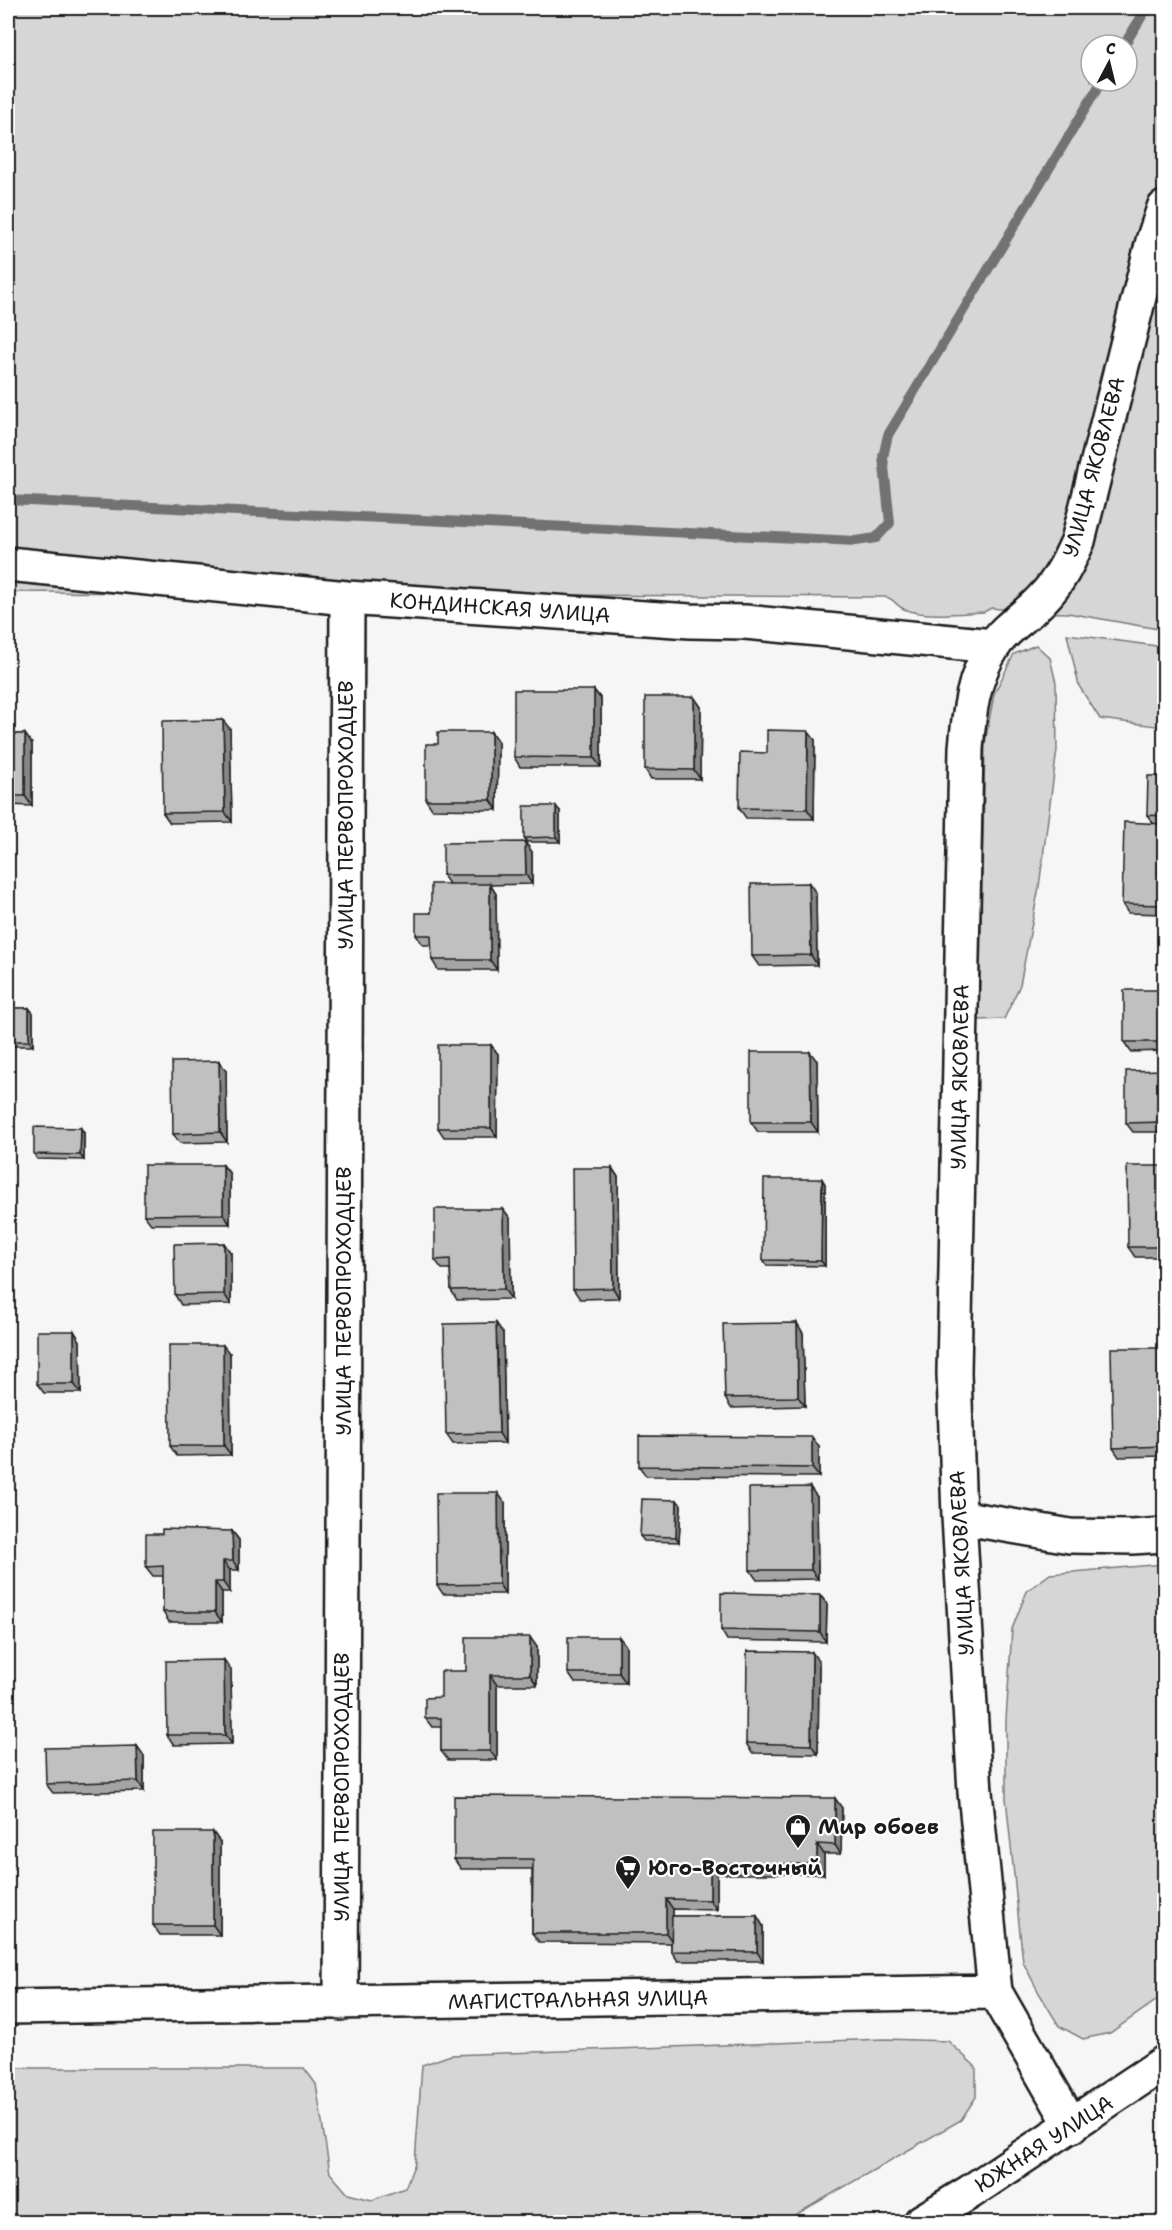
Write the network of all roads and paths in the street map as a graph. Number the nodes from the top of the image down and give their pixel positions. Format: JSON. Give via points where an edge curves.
{"nodes":[{"id":1,"x":1164,"y":208,"type":"edge"},
{"id":2,"x":8,"y":564,"type":"edge"},
{"id":3,"x":346,"y":598,"type":"junction"},
{"id":4,"x":993,"y":646,"type":"junction"},
{"id":5,"x":959,"y":1517,"type":"junction"},
{"id":6,"x":1164,"y":1535,"type":"edge"},
{"id":7,"x":995,"y":1992,"type":"junction"},
{"id":8,"x":341,"y":2003,"type":"junction"},
{"id":9,"x":8,"y":2007,"type":"edge"},
{"id":10,"x":1164,"y":2063,"type":"edge"},
{"id":11,"x":1072,"y":2126,"type":"junction"},
{"id":12,"x":921,"y":2223,"type":"edge"}],
"edges":[{"from":1,"to":4,"type":"street","name":"УЛИЦА ЯКОВЛЕВА","via":[[1078,541],[1065,572]]},
{"from":2,"to":3,"type":"street","name":"КОНДИНСКАЯ УЛИЦА"},
{"from":3,"to":4,"type":"street","name":"КОНДИНСКАЯ УЛИЦА","via":[[745,622]]},
{"from":3,"to":8,"type":"street","name":"УЛИЦА ПЕРВОПРОХОДЦЕВ"},
{"from":4,"to":5,"type":"street","name":"УЛИЦА ЯКОВЛЕВА","via":[[975,687],[966,748],[954,1373]]},
{"from":5,"to":6,"type":"street","via":[[1070,1536]]},
{"from":5,"to":7,"type":"street","name":"УЛИЦА ЯКОВЛЕВА","via":[[975,1792]]},
{"from":7,"to":8,"type":"street","name":"МАГИСТРАЛЬНАЯ УЛИЦА"},
{"from":7,"to":11,"type":"street"},
{"from":8,"to":9,"type":"street","name":"МАГИСТРАЛЬНАЯ УЛИЦА"},
{"from":10,"to":11,"type":"street","name":"ЮЖНАЯ УЛИЦА"},
{"from":11,"to":12,"type":"street","name":"ЮЖНАЯ УЛИЦА"}]}
